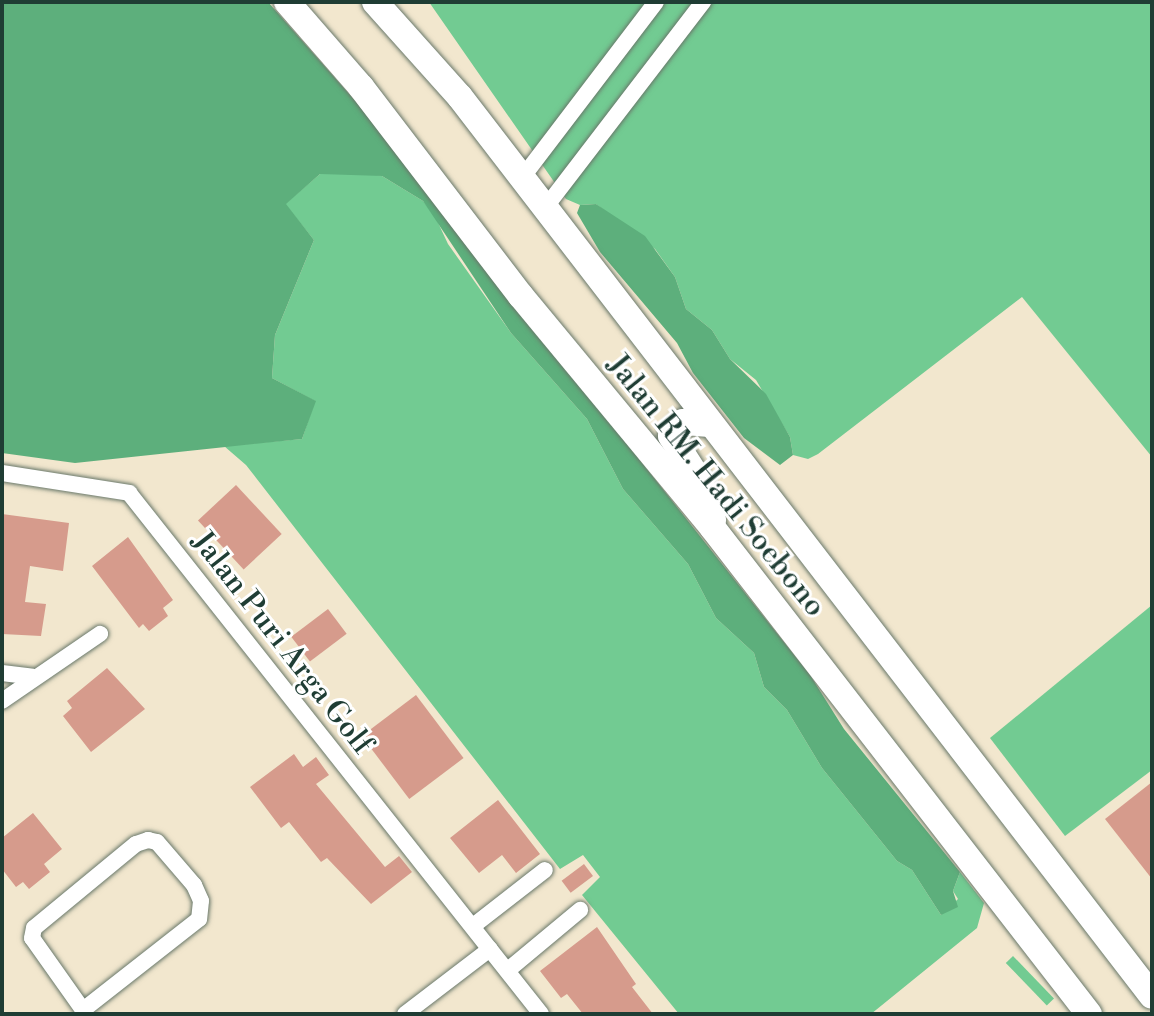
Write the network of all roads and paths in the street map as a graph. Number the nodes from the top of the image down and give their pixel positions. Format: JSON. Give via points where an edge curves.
{"nodes":[{"id":1,"x":287,"y":2,"type":"edge"},
{"id":2,"x":375,"y":2,"type":"edge"},
{"id":3,"x":656,"y":2,"type":"edge"},
{"id":4,"x":703,"y":2,"type":"edge"},
{"id":5,"x":522,"y":178,"type":"junction"},
{"id":6,"x":545,"y":208,"type":"junction"},
{"id":7,"x":710,"y":424,"type":"junction"},
{"id":8,"x":2,"y":473,"type":"edge"},
{"id":9,"x":712,"y":527,"type":"junction"},
{"id":10,"x":100,"y":634,"type":"dead end"},
{"id":11,"x":2,"y":673,"type":"edge"},
{"id":12,"x":33,"y":677,"type":"junction"},
{"id":13,"x":2,"y":701,"type":"edge"},
{"id":14,"x":545,"y":870,"type":"dead end"},
{"id":15,"x":580,"y":910,"type":"dead end"},
{"id":16,"x":473,"y":926,"type":"junction"},
{"id":17,"x":490,"y":949,"type":"junction"},
{"id":18,"x":508,"y":970,"type":"junction"},
{"id":19,"x":1152,"y":996,"type":"edge"},
{"id":20,"x":80,"y":1012,"type":"edge"},
{"id":21,"x":405,"y":1014,"type":"edge"},
{"id":22,"x":541,"y":1014,"type":"edge"},
{"id":23,"x":1089,"y":1014,"type":"edge"}],
"edges":[{"from":1,"to":9,"type":"main road","name":"Jalan RM. Hadi Soebono","via":[[361,87],[521,296]]},
{"from":2,"to":5,"type":"main road","name":"Jalan RM. Hadi Soebono","via":[[460,97]]},
{"from":3,"to":5,"type":"street"},
{"from":4,"to":6,"type":"street"},
{"from":5,"to":6,"type":"main road","name":"Jalan RM. Hadi Soebono"},
{"from":6,"to":7,"type":"main road","name":"Jalan RM. Hadi Soebono"},
{"from":7,"to":9,"type":"main road","via":[[683,422],[671,436],[710,502]]},
{"from":7,"to":19,"type":"main road","name":"Jalan RM. Hadi Soebono"},
{"from":8,"to":16,"type":"street","name":"Jalan Puri Arga Golf","via":[[129,493]]},
{"from":9,"to":23,"type":"main road","name":"Jalan RM. Hadi Soebono"},
{"from":10,"to":12,"type":"street"},
{"from":11,"to":12,"type":"street"},
{"from":12,"to":13,"type":"street"},
{"from":14,"to":16,"type":"street"},
{"from":15,"to":18,"type":"street"},
{"from":16,"to":17,"type":"street","name":"Jalan Puri Arga Golf"},
{"from":17,"to":18,"type":"street","name":"Jalan Puri Arga Golf"},
{"from":17,"to":21,"type":"street"},
{"from":18,"to":22,"type":"street","name":"Jalan Puri Arga Golf"},
{"from":20,"to":20,"type":"street","via":[[199,919],[201,901],[194,885],[157,842],[136,844],[34,928],[32,938]]}]}
